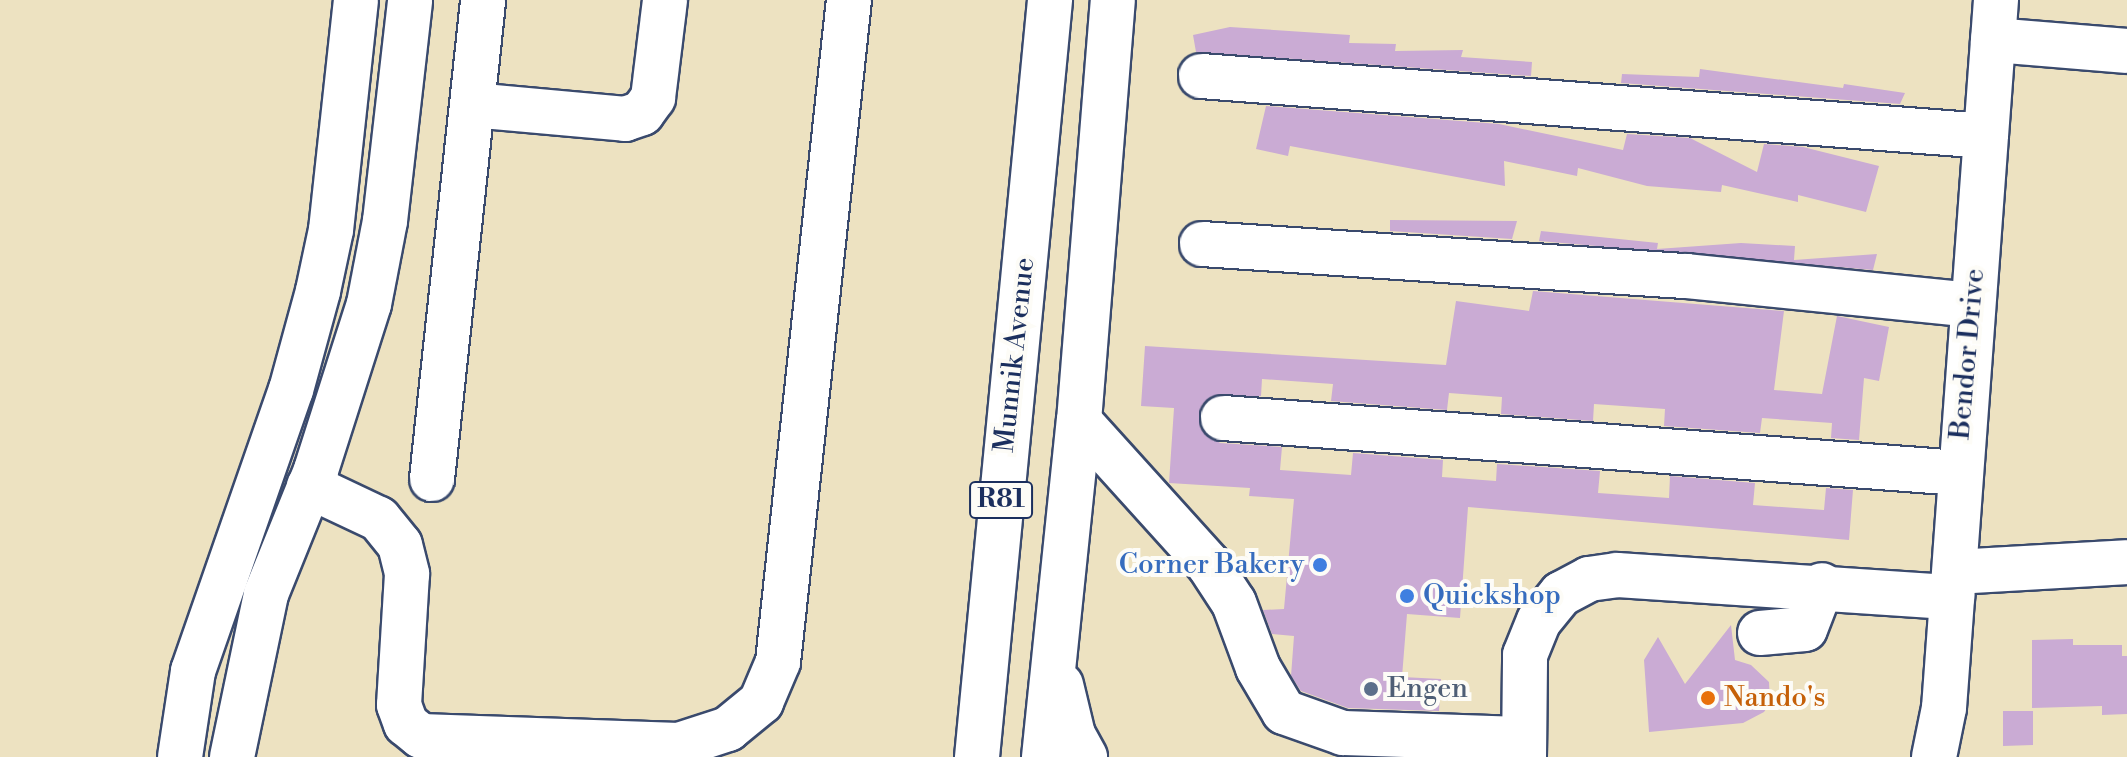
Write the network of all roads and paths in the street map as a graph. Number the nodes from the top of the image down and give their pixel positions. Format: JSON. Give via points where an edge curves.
{"nodes":[{"id":1,"x":356,"y":0,"type":"edge"},
{"id":2,"x":410,"y":0,"type":"edge"},
{"id":3,"x":483,"y":0,"type":"edge"},
{"id":4,"x":665,"y":0,"type":"edge"},
{"id":5,"x":849,"y":0,"type":"edge"},
{"id":6,"x":1050,"y":0,"type":"edge"},
{"id":7,"x":1113,"y":0,"type":"edge"},
{"id":8,"x":1994,"y":20,"type":"edge"},
{"id":9,"x":2127,"y":51,"type":"edge"},
{"id":10,"x":1201,"y":76,"type":"dead end"},
{"id":11,"x":472,"y":105,"type":"junction"},
{"id":12,"x":1986,"y":136,"type":"junction"},
{"id":13,"x":1202,"y":244,"type":"dead end"},
{"id":14,"x":1972,"y":305,"type":"junction"},
{"id":15,"x":1223,"y":418,"type":"dead end"},
{"id":16,"x":1079,"y":421,"type":"junction"},
{"id":17,"x":1959,"y":473,"type":"junction"},
{"id":18,"x":432,"y":479,"type":"dead end"},
{"id":19,"x":309,"y":486,"type":"junction"},
{"id":20,"x":2127,"y":562,"type":"edge"},
{"id":21,"x":1822,"y":585,"type":"junction"},
{"id":22,"x":1953,"y":585,"type":"junction"},
{"id":23,"x":1760,"y":633,"type":"dead end"},
{"id":24,"x":1056,"y":659,"type":"junction"},
{"id":25,"x":984,"y":683,"type":"junction"},
{"id":26,"x":1944,"y":708,"type":"junction"},
{"id":27,"x":1523,"y":748,"type":"edge"},
{"id":28,"x":180,"y":757,"type":"edge"},
{"id":29,"x":232,"y":757,"type":"edge"},
{"id":30,"x":943,"y":757,"type":"edge"},
{"id":31,"x":977,"y":757,"type":"edge"},
{"id":32,"x":1044,"y":757,"type":"edge"},
{"id":33,"x":1085,"y":757,"type":"edge"},
{"id":34,"x":1934,"y":757,"type":"edge"},
{"id":35,"x":1951,"y":757,"type":"edge"}],
"edges":[{"from":1,"to":28,"type":"street","via":[[331,230],[318,291],[291,390],[193,671]]},
{"from":2,"to":19,"type":"street","via":[[385,221],[369,304]]},
{"from":3,"to":11,"type":"street"},
{"from":4,"to":11,"type":"street","via":[[653,98],[642,113],[625,119]]},
{"from":5,"to":19,"type":"street","via":[[778,662],[761,702],[728,729],[679,745],[421,736],[406,724],[399,705],[407,574],[400,545],[379,519]]},
{"from":6,"to":25,"type":"street","name":"Munnik Avenue","number":"R81"},
{"from":7,"to":16,"type":"street","number":"R81"},
{"from":8,"to":9,"type":"street"},
{"from":8,"to":12,"type":"street","name":"Bendor Drive"},
{"from":10,"to":12,"type":"street"},
{"from":11,"to":18,"type":"street"},
{"from":12,"to":14,"type":"street","name":"Bendor Drive"},
{"from":13,"to":14,"type":"street","via":[[1687,276]]},
{"from":14,"to":17,"type":"street","name":"Bendor Drive"},
{"from":15,"to":17,"type":"street"},
{"from":16,"to":24,"type":"street","number":"R81"},
{"from":16,"to":27,"type":"street","via":[[1209,565],[1234,603],[1258,668],[1284,712],[1343,733]]},
{"from":17,"to":22,"type":"street","name":"Bendor Drive"},
{"from":19,"to":29,"type":"street","via":[[266,594]]},
{"from":20,"to":22,"type":"street"},
{"from":21,"to":22,"type":"street"},
{"from":21,"to":23,"type":"street","via":[[1805,629]]},
{"from":21,"to":27,"type":"street","via":[[1617,575],[1589,579],[1561,594],[1539,621],[1525,655]]},
{"from":22,"to":26,"type":"street","name":"Bendor Drive"},
{"from":24,"to":32,"type":"street","number":"R81"},
{"from":24,"to":33,"type":"street","via":[[1065,711]]},
{"from":25,"to":30,"type":"street"},
{"from":25,"to":31,"type":"street","name":"Munnik Avenue","number":"R81"},
{"from":26,"to":34,"type":"street","name":"Bendor Drive"},
{"from":26,"to":35,"type":"street","name":"Bendor Drive"}]}
